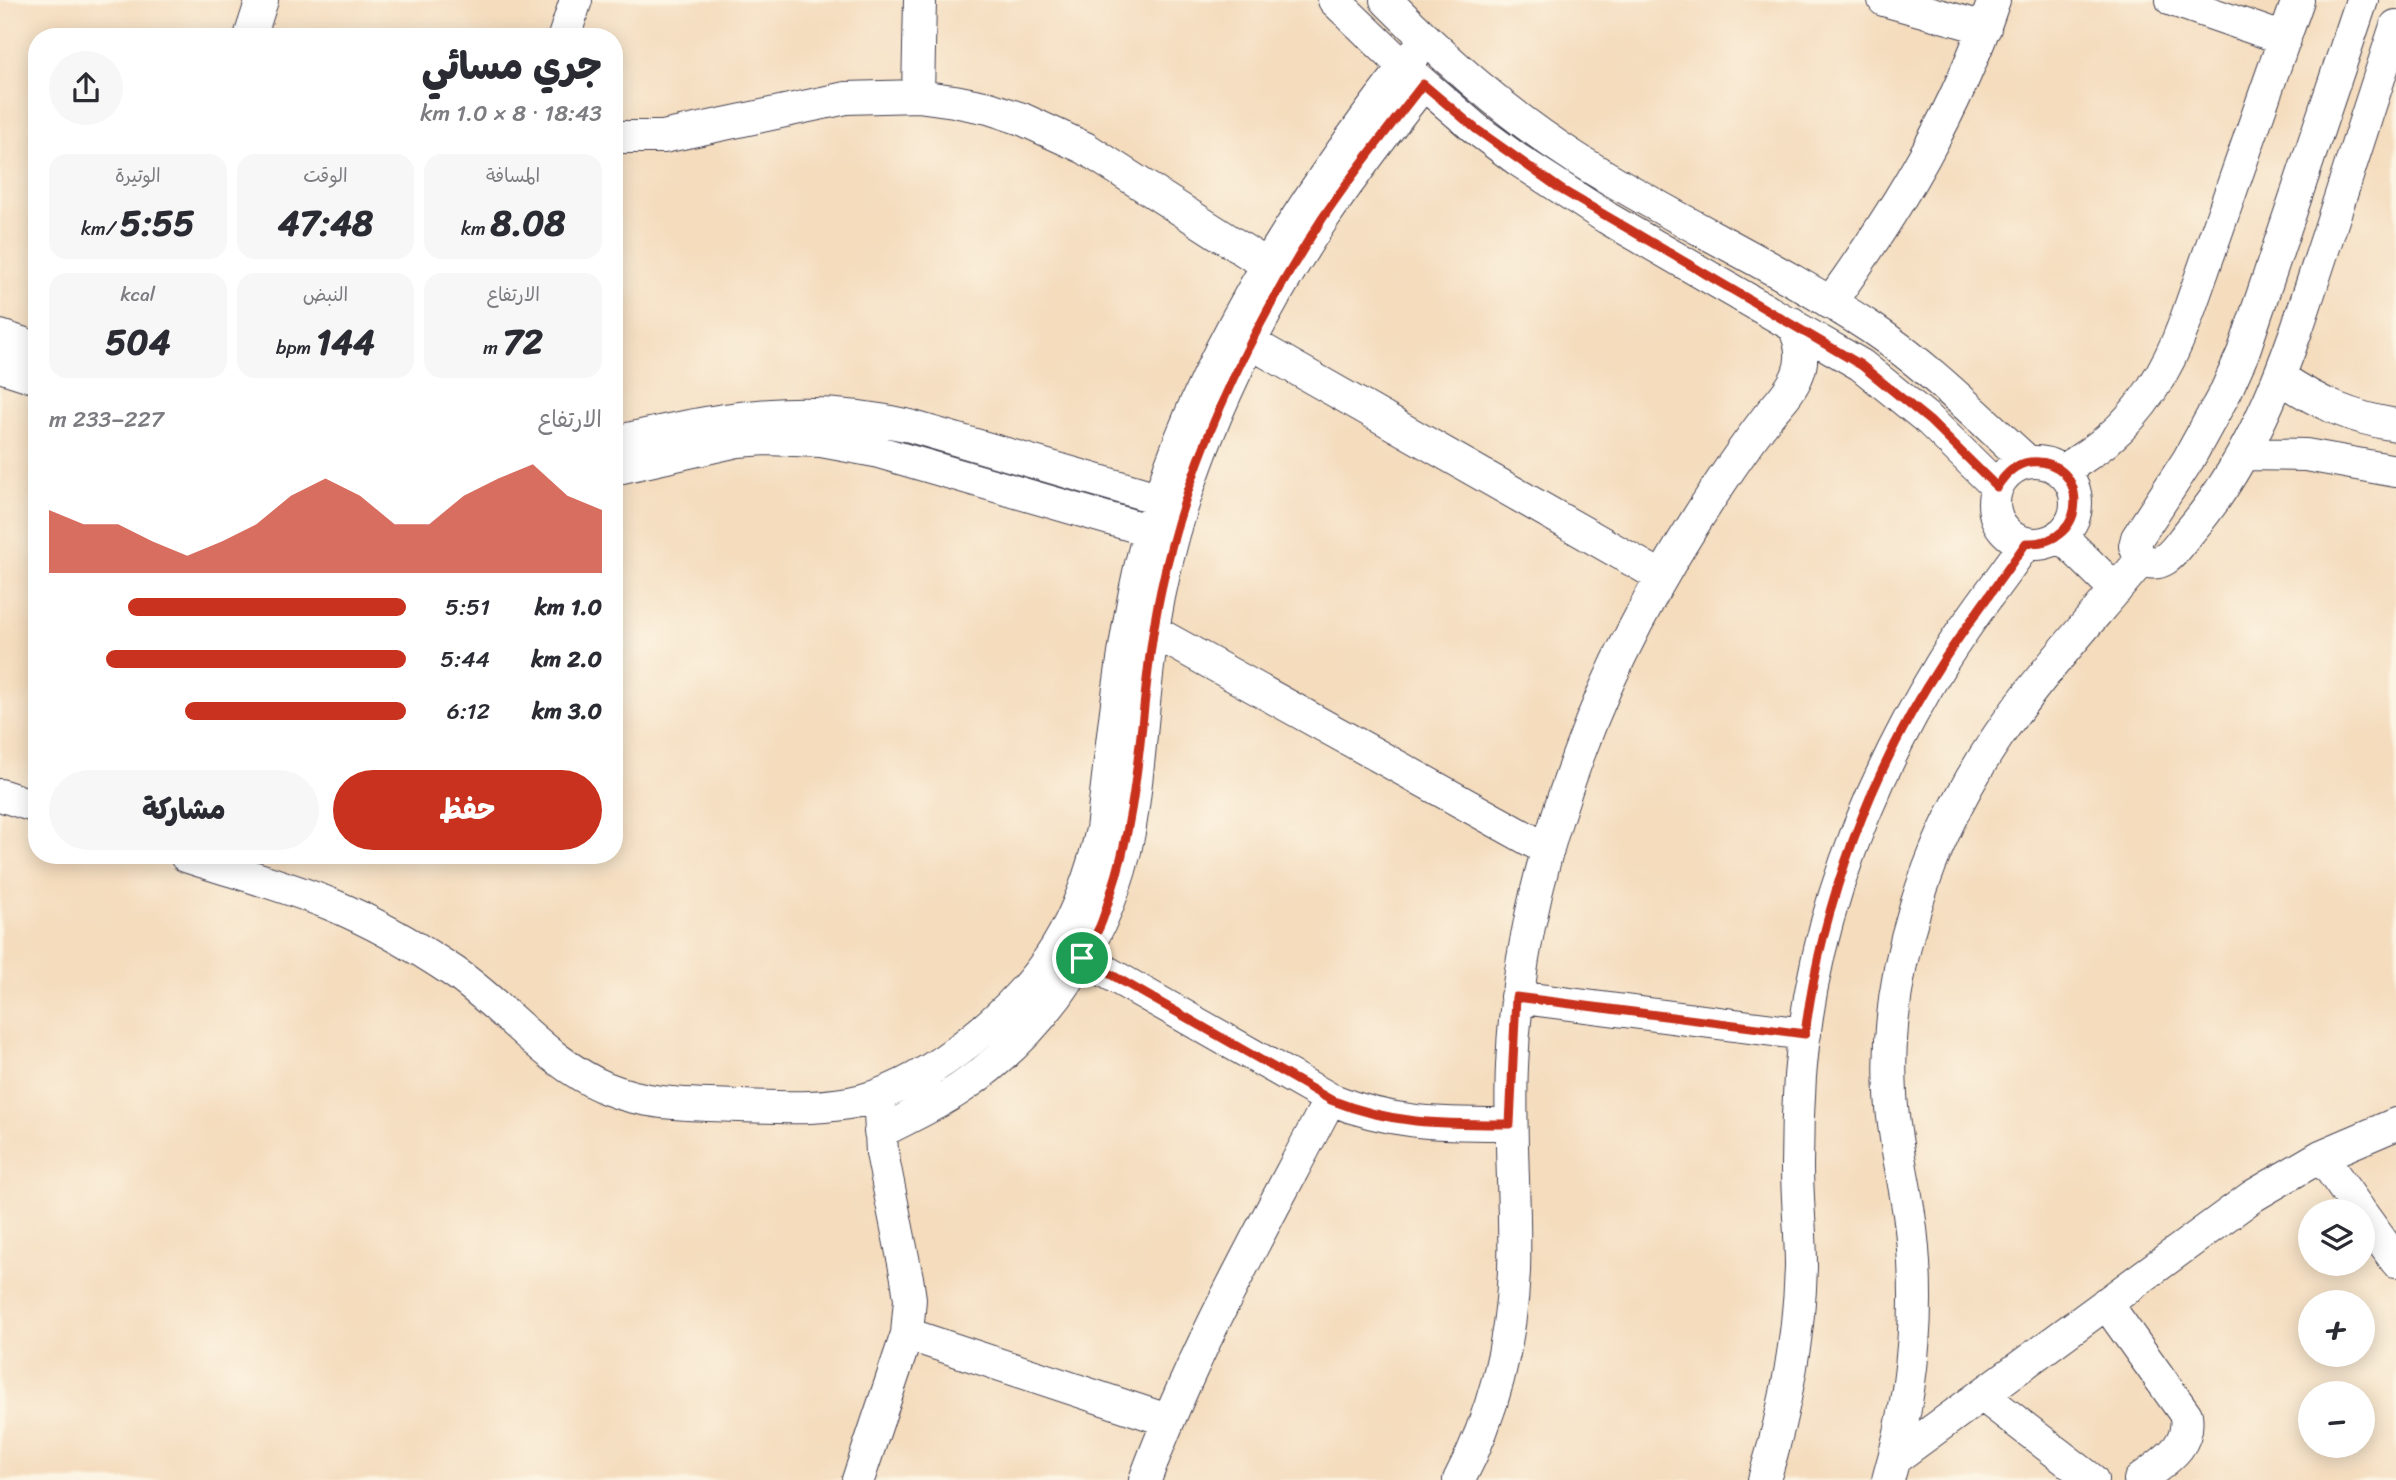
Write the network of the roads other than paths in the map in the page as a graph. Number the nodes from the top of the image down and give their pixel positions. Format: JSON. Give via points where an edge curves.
{"nodes":[{"id":1,"x":262,"y":0,"type":"edge"},
{"id":2,"x":576,"y":0,"type":"edge"},
{"id":3,"x":920,"y":0,"type":"edge"},
{"id":4,"x":1334,"y":0,"type":"edge"},
{"id":5,"x":1386,"y":0,"type":"edge"},
{"id":6,"x":1884,"y":0,"type":"edge"},
{"id":7,"x":2172,"y":0,"type":"edge"},
{"id":8,"x":2298,"y":0,"type":"edge"},
{"id":9,"x":2361,"y":0,"type":"edge"},
{"id":10,"x":1989,"y":14,"type":"edge"},
{"id":11,"x":2396,"y":26,"type":"edge"},
{"id":12,"x":253,"y":28,"type":"edge"},
{"id":13,"x":567,"y":28,"type":"edge"},
{"id":14,"x":2285,"y":39,"type":"junction"},
{"id":15,"x":1426,"y":40,"type":"junction"},
{"id":16,"x":1414,"y":76,"type":"junction"},
{"id":17,"x":918,"y":96,"type":"junction"},
{"id":18,"x":623,"y":137,"type":"edge"},
{"id":19,"x":1267,"y":265,"type":"junction"},
{"id":20,"x":1830,"y":303,"type":"junction"},
{"id":21,"x":1792,"y":323,"type":"junction"},
{"id":22,"x":0,"y":337,"type":"edge"},
{"id":23,"x":1251,"y":343,"type":"junction"},
{"id":24,"x":28,"y":345,"type":"edge"},
{"id":25,"x":1861,"y":365,"type":"junction"},
{"id":26,"x":0,"y":366,"type":"edge"},
{"id":27,"x":28,"y":375,"type":"edge"},
{"id":28,"x":2280,"y":377,"type":"junction"},
{"id":29,"x":1796,"y":380,"type":"junction"},
{"id":30,"x":2396,"y":425,"type":"edge"},
{"id":31,"x":623,"y":440,"type":"edge"},
{"id":32,"x":2243,"y":454,"type":"junction"},
{"id":33,"x":2028,"y":462,"type":"junction"},
{"id":34,"x":623,"y":467,"type":"edge"},
{"id":35,"x":2396,"y":471,"type":"edge"},
{"id":36,"x":2062,"y":472,"type":"junction"},
{"id":37,"x":1997,"y":487,"type":"junction"},
{"id":38,"x":1161,"y":499,"type":"junction"},
{"id":39,"x":1151,"y":531,"type":"junction"},
{"id":40,"x":2060,"y":535,"type":"junction"},
{"id":41,"x":2026,"y":543,"type":"junction"},
{"id":42,"x":2141,"y":560,"type":"junction"},
{"id":43,"x":1662,"y":577,"type":"junction"},
{"id":44,"x":2116,"y":590,"type":"junction"},
{"id":45,"x":1153,"y":631,"type":"junction"},
{"id":46,"x":0,"y":795,"type":"edge"},
{"id":47,"x":28,"y":804,"type":"edge"},
{"id":48,"x":1548,"y":850,"type":"junction"},
{"id":49,"x":211,"y":864,"type":"edge"},
{"id":50,"x":1082,"y":958,"type":"junction"},
{"id":51,"x":1516,"y":997,"type":"junction"},
{"id":52,"x":1805,"y":1034,"type":"junction"},
{"id":53,"x":883,"y":1094,"type":"junction"},
{"id":54,"x":1331,"y":1100,"type":"junction"},
{"id":55,"x":1510,"y":1124,"type":"junction"},
{"id":56,"x":2396,"y":1124,"type":"edge"},
{"id":57,"x":880,"y":1132,"type":"junction"},
{"id":58,"x":2321,"y":1156,"type":"junction"},
{"id":59,"x":2351,"y":1199,"type":"edge"},
{"id":60,"x":2375,"y":1232,"type":"edge"},
{"id":61,"x":2396,"y":1261,"type":"edge"},
{"id":62,"x":2106,"y":1303,"type":"junction"},
{"id":63,"x":907,"y":1334,"type":"junction"},
{"id":64,"x":1982,"y":1395,"type":"junction"},
{"id":65,"x":1167,"y":1420,"type":"junction"},
{"id":66,"x":1891,"y":1469,"type":"edge"},
{"id":67,"x":2157,"y":1475,"type":"edge"},
{"id":68,"x":858,"y":1480,"type":"edge"},
{"id":69,"x":1145,"y":1480,"type":"edge"},
{"id":70,"x":1459,"y":1480,"type":"edge"},
{"id":71,"x":1764,"y":1480,"type":"edge"},
{"id":72,"x":2092,"y":1480,"type":"edge"}],
"edges":[{"from":1,"to":12,"type":"street"},
{"from":2,"to":13,"type":"street"},
{"from":3,"to":17,"type":"street"},
{"from":4,"to":16,"type":"street"},
{"from":5,"to":15,"type":"street"},
{"from":6,"to":10,"type":"street"},
{"from":7,"to":14,"type":"street"},
{"from":8,"to":14,"type":"street"},
{"from":9,"to":42,"type":"street","via":[[2243,354],[2189,460],[2137,538]]},
{"from":10,"to":20,"type":"street","via":[[1945,122],[1923,162]]},
{"from":11,"to":28,"type":"street"},
{"from":14,"to":36,"type":"street","via":[[2167,365],[2125,423]]},
{"from":15,"to":16,"type":"street"},
{"from":15,"to":20,"type":"street","via":[[1493,99],[1576,159]]},
{"from":16,"to":19,"type":"street","via":[[1305,206]]},
{"from":16,"to":21,"type":"street","via":[[1476,129],[1562,190]]},
{"from":16,"to":23,"type":"street","via":[[1285,280]]},
{"from":17,"to":18,"type":"street","via":[[846,98],[663,137]]},
{"from":17,"to":19,"type":"street","via":[[989,108],[1054,132]]},
{"from":19,"to":38,"type":"street","via":[[1214,364]]},
{"from":20,"to":33,"type":"street","via":[[1912,359]]},
{"from":21,"to":25,"type":"street"},
{"from":21,"to":29,"type":"street","via":[[1802,354]]},
{"from":22,"to":24,"type":"street"},
{"from":23,"to":43,"type":"street"},
{"from":23,"to":45,"type":"street","via":[[1214,421],[1184,501]]},
{"from":25,"to":29,"type":"street"},
{"from":25,"to":37,"type":"street","via":[[1930,421]]},
{"from":26,"to":27,"type":"street"},
{"from":28,"to":30,"type":"street","via":[[2346,414]]},
{"from":28,"to":32,"type":"street"},
{"from":29,"to":43,"type":"street","via":[[1730,468]]},
{"from":31,"to":38,"type":"street","via":[[746,415],[853,415],[910,426]]},
{"from":32,"to":35,"type":"street","via":[[2306,455]]},
{"from":32,"to":42,"type":"street","via":[[2202,518],[2164,561],[2152,564]]},
{"from":33,"to":36,"type":"street"},
{"from":33,"to":37,"type":"street","via":[[2010,471]]},
{"from":34,"to":39,"type":"street","via":[[738,441],[821,441],[875,451]]},
{"from":36,"to":40,"type":"street","via":[[2070,480],[2076,503],[2069,526]]},
{"from":37,"to":41,"type":"street","via":[[1994,499],[1999,522],[2015,539]]},
{"from":38,"to":39,"type":"street"},
{"from":39,"to":53,"type":"street","via":[[1130,619],[1102,830],[1083,897],[1042,969],[1004,1014],[951,1057]]},
{"from":40,"to":41,"type":"street","via":[[2050,541]]},
{"from":40,"to":44,"type":"street"},
{"from":41,"to":52,"type":"street","via":[[1943,662],[1878,782],[1821,942]]},
{"from":42,"to":44,"type":"street"},
{"from":43,"to":48,"type":"street","via":[[1597,706]]},
{"from":44,"to":66,"type":"street","via":[[2024,701],[1976,770],[1938,845],[1910,925],[1895,1009],[1891,1093],[1912,1242],[1914,1324],[1910,1378]]},
{"from":45,"to":48,"type":"street"},
{"from":45,"to":50,"type":"street","via":[[1129,832],[1101,925]]},
{"from":46,"to":47,"type":"street"},
{"from":48,"to":51,"type":"street"},
{"from":49,"to":53,"type":"street","via":[[307,895],[400,938],[458,975],[581,1075],[625,1095],[671,1104],[798,1107],[841,1104]]},
{"from":50,"to":54,"type":"street"},
{"from":50,"to":57,"type":"street","via":[[1050,1006],[993,1063],[961,1088]]},
{"from":51,"to":52,"type":"street"},
{"from":51,"to":55,"type":"street"},
{"from":52,"to":71,"type":"street","via":[[1798,1122],[1798,1315],[1782,1412]]},
{"from":53,"to":57,"type":"street"},
{"from":54,"to":55,"type":"street","via":[[1399,1120]]},
{"from":54,"to":65,"type":"street","via":[[1228,1293]]},
{"from":55,"to":70,"type":"street","via":[[1514,1213],[1511,1306],[1489,1410]]},
{"from":56,"to":58,"type":"street"},
{"from":57,"to":63,"type":"street","via":[[910,1299]]},
{"from":58,"to":59,"type":"street"},
{"from":58,"to":62,"type":"street","via":[[2253,1196]]},
{"from":60,"to":61,"type":"street"},
{"from":62,"to":64,"type":"street"},
{"from":62,"to":67,"type":"street","via":[[2186,1415],[2185,1441]]},
{"from":63,"to":65,"type":"street"},
{"from":63,"to":68,"type":"street"},
{"from":64,"to":66,"type":"street"},
{"from":64,"to":72,"type":"street"},
{"from":65,"to":69,"type":"street"}]}
